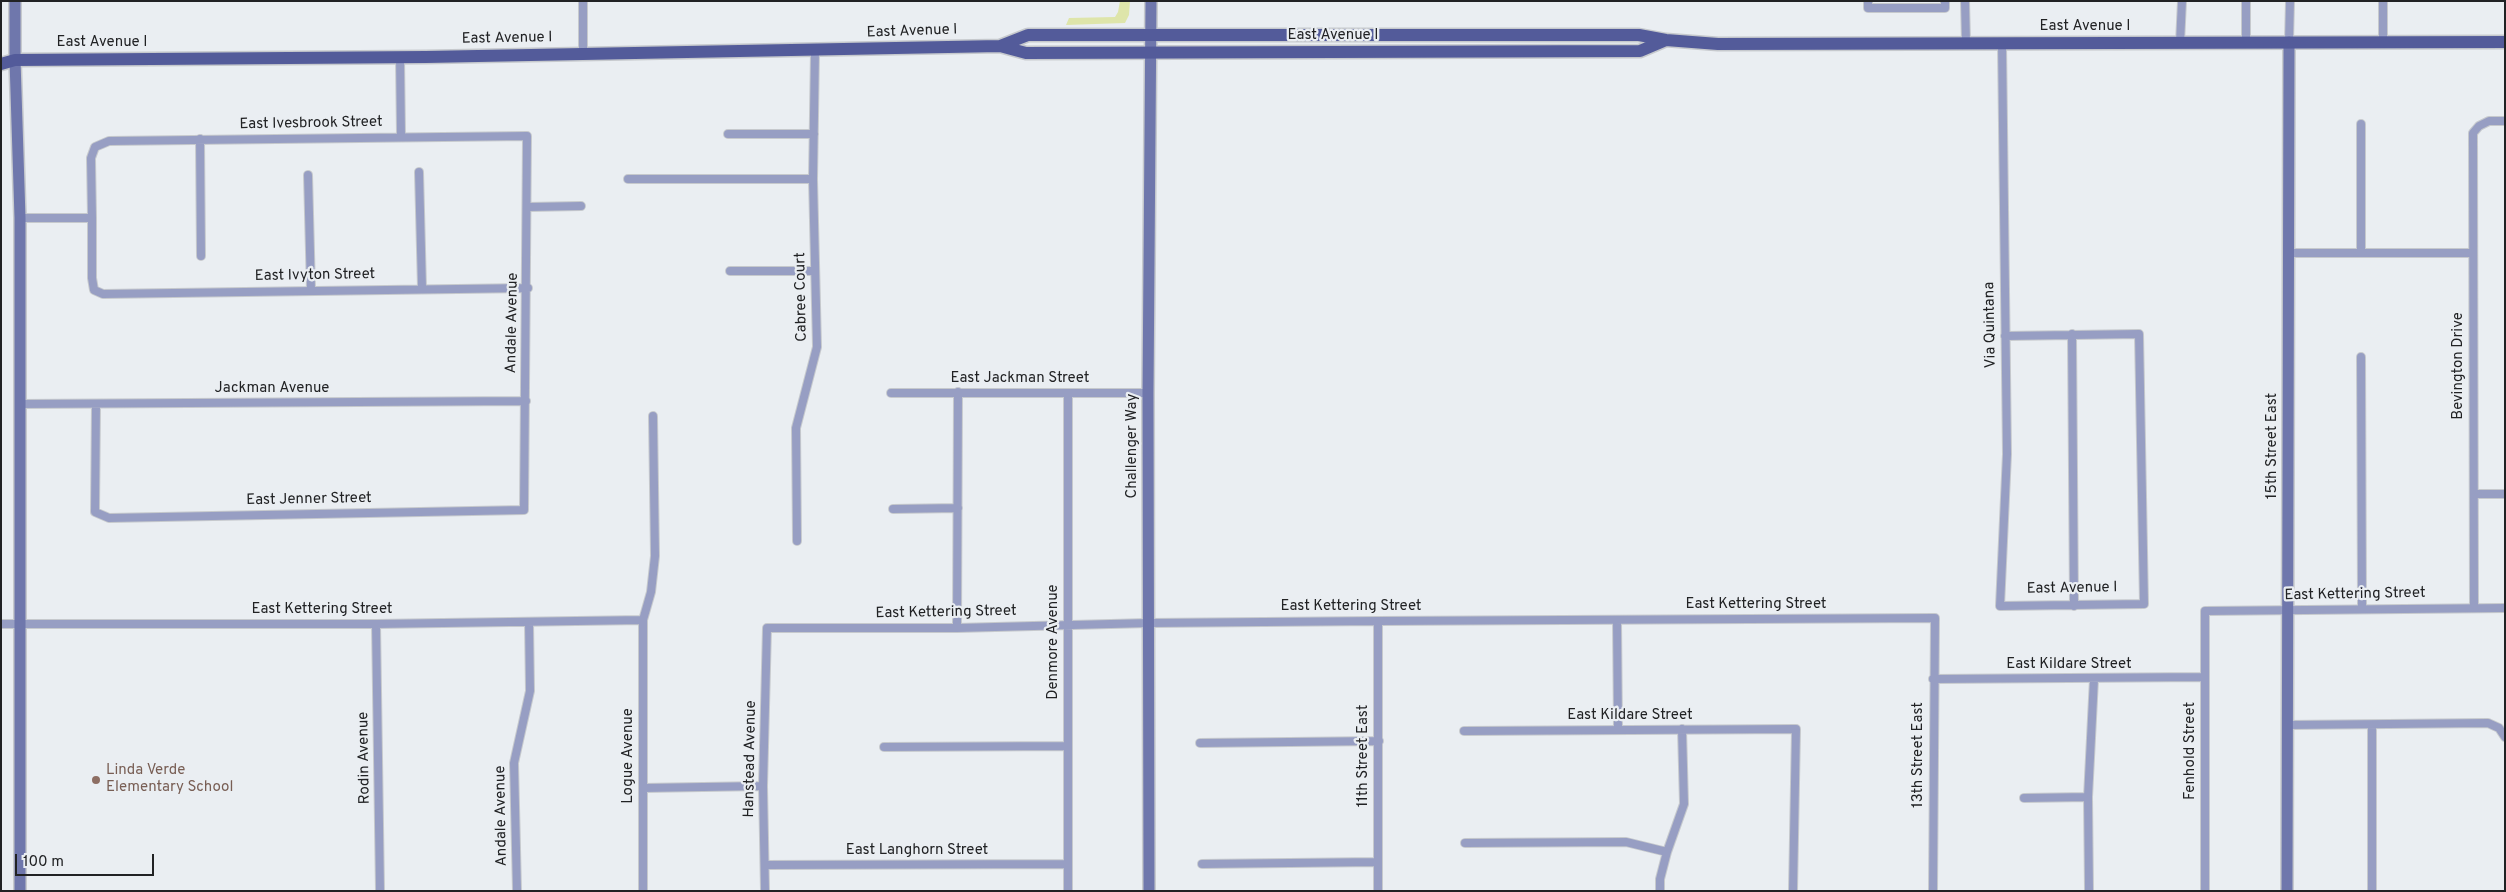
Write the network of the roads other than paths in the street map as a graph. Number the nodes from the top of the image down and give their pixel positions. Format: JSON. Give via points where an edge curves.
{"nodes":[{"id":1,"x":15,"y":1,"type":"edge"},
{"id":2,"x":583,"y":1,"type":"edge"},
{"id":3,"x":1151,"y":1,"type":"edge"},
{"id":4,"x":1945,"y":1,"type":"edge"},
{"id":5,"x":1965,"y":1,"type":"edge"},
{"id":6,"x":2182,"y":1,"type":"edge"},
{"id":7,"x":2246,"y":1,"type":"edge"},
{"id":8,"x":2290,"y":1,"type":"edge"},
{"id":9,"x":2383,"y":1,"type":"edge"},
{"id":10,"x":1868,"y":5,"type":"edge"},
{"id":11,"x":1464,"y":35,"type":"junction"},
{"id":12,"x":1152,"y":36,"type":"junction"},
{"id":13,"x":1666,"y":40,"type":"junction"},
{"id":14,"x":2246,"y":42,"type":"junction"},
{"id":15,"x":2289,"y":42,"type":"junction"},
{"id":16,"x":2505,"y":42,"type":"edge"},
{"id":17,"x":1966,"y":43,"type":"junction"},
{"id":18,"x":2002,"y":43,"type":"junction"},
{"id":19,"x":2180,"y":43,"type":"junction"},
{"id":20,"x":2383,"y":43,"type":"junction"},
{"id":21,"x":1000,"y":46,"type":"junction"},
{"id":22,"x":816,"y":51,"type":"junction"},
{"id":23,"x":1153,"y":52,"type":"junction"},
{"id":24,"x":1465,"y":52,"type":"junction"},
{"id":25,"x":583,"y":54,"type":"junction"},
{"id":26,"x":1,"y":56,"type":"edge"},
{"id":27,"x":400,"y":57,"type":"junction"},
{"id":28,"x":14,"y":60,"type":"junction"},
{"id":29,"x":1,"y":64,"type":"edge"},
{"id":30,"x":2505,"y":121,"type":"edge"},
{"id":31,"x":2361,"y":124,"type":"dead end"},
{"id":32,"x":728,"y":134,"type":"dead end"},
{"id":33,"x":814,"y":134,"type":"junction"},
{"id":34,"x":402,"y":136,"type":"junction"},
{"id":35,"x":527,"y":136,"type":"joint"},
{"id":36,"x":200,"y":139,"type":"junction"},
{"id":37,"x":419,"y":172,"type":"dead end"},
{"id":38,"x":308,"y":175,"type":"dead end"},
{"id":39,"x":628,"y":179,"type":"dead end"},
{"id":40,"x":813,"y":179,"type":"junction"},
{"id":41,"x":581,"y":206,"type":"dead end"},
{"id":42,"x":528,"y":207,"type":"junction"},
{"id":43,"x":20,"y":218,"type":"junction"},
{"id":44,"x":92,"y":218,"type":"junction"},
{"id":45,"x":2288,"y":253,"type":"junction"},
{"id":46,"x":2361,"y":253,"type":"junction"},
{"id":47,"x":2473,"y":253,"type":"junction"},
{"id":48,"x":201,"y":256,"type":"dead end"},
{"id":49,"x":730,"y":271,"type":"dead end"},
{"id":50,"x":815,"y":271,"type":"junction"},
{"id":51,"x":422,"y":288,"type":"junction"},
{"id":52,"x":528,"y":288,"type":"junction"},
{"id":53,"x":311,"y":290,"type":"junction"},
{"id":54,"x":2072,"y":334,"type":"junction"},
{"id":55,"x":2005,"y":336,"type":"junction"},
{"id":56,"x":2361,"y":357,"type":"dead end"},
{"id":57,"x":958,"y":392,"type":"junction"},
{"id":58,"x":891,"y":393,"type":"dead end"},
{"id":59,"x":1068,"y":393,"type":"junction"},
{"id":60,"x":1148,"y":393,"type":"junction"},
{"id":61,"x":526,"y":400,"type":"junction"},
{"id":62,"x":19,"y":404,"type":"junction"},
{"id":63,"x":96,"y":404,"type":"junction"},
{"id":64,"x":653,"y":416,"type":"dead end"},
{"id":65,"x":2474,"y":494,"type":"junction"},
{"id":66,"x":2505,"y":494,"type":"edge"},
{"id":67,"x":958,"y":508,"type":"junction"},
{"id":68,"x":524,"y":510,"type":"joint"},
{"id":69,"x":893,"y":510,"type":"dead end"},
{"id":70,"x":797,"y":541,"type":"dead end"},
{"id":71,"x":2000,"y":606,"type":"joint"},
{"id":72,"x":2074,"y":606,"type":"junction"},
{"id":73,"x":2362,"y":608,"type":"junction"},
{"id":74,"x":2474,"y":608,"type":"junction"},
{"id":75,"x":2505,"y":608,"type":"edge"},
{"id":76,"x":2288,"y":610,"type":"junction"},
{"id":77,"x":2205,"y":611,"type":"joint"},
{"id":78,"x":1935,"y":618,"type":"joint"},
{"id":79,"x":643,"y":620,"type":"junction"},
{"id":80,"x":1617,"y":620,"type":"junction"},
{"id":81,"x":1378,"y":621,"type":"junction"},
{"id":82,"x":529,"y":622,"type":"junction"},
{"id":83,"x":19,"y":623,"type":"junction"},
{"id":84,"x":1149,"y":623,"type":"junction"},
{"id":85,"x":1,"y":624,"type":"edge"},
{"id":86,"x":376,"y":624,"type":"junction"},
{"id":87,"x":1067,"y":624,"type":"junction"},
{"id":88,"x":767,"y":628,"type":"joint"},
{"id":89,"x":957,"y":628,"type":"junction"},
{"id":90,"x":2204,"y":677,"type":"junction"},
{"id":91,"x":2094,"y":678,"type":"junction"},
{"id":92,"x":1933,"y":679,"type":"junction"},
{"id":93,"x":2288,"y":725,"type":"junction"},
{"id":94,"x":2372,"y":725,"type":"junction"},
{"id":95,"x":1682,"y":729,"type":"junction"},
{"id":96,"x":1618,"y":730,"type":"junction"},
{"id":97,"x":1464,"y":731,"type":"dead end"},
{"id":98,"x":2505,"y":737,"type":"edge"},
{"id":99,"x":1379,"y":741,"type":"junction"},
{"id":100,"x":1200,"y":743,"type":"dead end"},
{"id":101,"x":1068,"y":746,"type":"junction"},
{"id":102,"x":884,"y":747,"type":"dead end"},
{"id":103,"x":763,"y":786,"type":"junction"},
{"id":104,"x":643,"y":788,"type":"junction"},
{"id":105,"x":2088,"y":797,"type":"junction"},
{"id":106,"x":2024,"y":798,"type":"dead end"},
{"id":107,"x":1465,"y":843,"type":"dead end"},
{"id":108,"x":1667,"y":852,"type":"junction"},
{"id":109,"x":1377,"y":862,"type":"junction"},
{"id":110,"x":1068,"y":864,"type":"junction"},
{"id":111,"x":1202,"y":864,"type":"dead end"},
{"id":112,"x":765,"y":865,"type":"junction"},
{"id":113,"x":20,"y":891,"type":"edge"},
{"id":114,"x":380,"y":891,"type":"edge"},
{"id":115,"x":517,"y":891,"type":"edge"},
{"id":116,"x":643,"y":891,"type":"edge"},
{"id":117,"x":765,"y":891,"type":"edge"},
{"id":118,"x":1068,"y":891,"type":"edge"},
{"id":119,"x":1149,"y":891,"type":"edge"},
{"id":120,"x":1378,"y":891,"type":"edge"},
{"id":121,"x":1660,"y":891,"type":"edge"},
{"id":122,"x":1793,"y":891,"type":"edge"},
{"id":123,"x":1933,"y":891,"type":"edge"},
{"id":124,"x":2089,"y":891,"type":"edge"},
{"id":125,"x":2205,"y":891,"type":"edge"},
{"id":126,"x":2288,"y":891,"type":"edge"},
{"id":127,"x":2372,"y":891,"type":"edge"}],
"edges":[{"from":1,"to":28,"type":"street"},
{"from":2,"to":25,"type":"street"},
{"from":3,"to":12,"type":"street","name":"Challenger Way"},
{"from":4,"to":10,"type":"street","via":[[1945,8]]},
{"from":5,"to":17,"type":"street"},
{"from":6,"to":19,"type":"street"},
{"from":7,"to":14,"type":"street"},
{"from":8,"to":15,"type":"street","name":"15th Street East"},
{"from":9,"to":20,"type":"street"},
{"from":11,"to":12,"type":"main road","name":"East Avenue I"},
{"from":11,"to":13,"type":"main road","name":"East Avenue I","via":[[1639,35]]},
{"from":11,"to":24,"type":"main road"},
{"from":12,"to":21,"type":"main road","name":"East Avenue I","via":[[1028,35]]},
{"from":12,"to":23,"type":"street","name":"Challenger Way"},
{"from":13,"to":17,"type":"main road","name":"East Avenue I","via":[[1718,44]]},
{"from":13,"to":24,"type":"main road","name":"East Avenue I","via":[[1640,51]]},
{"from":14,"to":15,"type":"main road","name":"East Avenue I"},
{"from":14,"to":19,"type":"main road","name":"East Avenue I"},
{"from":15,"to":20,"type":"main road","name":"East Avenue I"},
{"from":15,"to":45,"type":"street","name":"15th Street East"},
{"from":16,"to":20,"type":"main road","name":"East Avenue I"},
{"from":17,"to":18,"type":"main road","name":"East Avenue I"},
{"from":18,"to":19,"type":"main road","name":"East Avenue I"},
{"from":18,"to":55,"type":"street","name":"Via Quintana"},
{"from":21,"to":22,"type":"main road","name":"East Avenue I"},
{"from":21,"to":23,"type":"main road","name":"East Avenue I","via":[[1026,54]]},
{"from":22,"to":25,"type":"main road","name":"East Avenue I"},
{"from":22,"to":33,"type":"street","name":"Cabree Court"},
{"from":23,"to":24,"type":"main road","name":"East Avenue I"},
{"from":23,"to":60,"type":"street","name":"Challenger Way"},
{"from":25,"to":27,"type":"main road","name":"East Avenue I"},
{"from":26,"to":28,"type":"main road","name":"East Avenue I"},
{"from":27,"to":28,"type":"main road","name":"East Avenue I"},
{"from":27,"to":34,"type":"street"},
{"from":28,"to":29,"type":"main road","name":"East Avenue I"},
{"from":28,"to":43,"type":"street"},
{"from":30,"to":47,"type":"street","name":"Bevington Drive","via":[[2489,120],[2473,133]]},
{"from":31,"to":46,"type":"street"},
{"from":32,"to":33,"type":"street"},
{"from":33,"to":40,"type":"street","name":"Cabree Court"},
{"from":34,"to":35,"type":"street","name":"East Ivesbrook Street"},
{"from":34,"to":36,"type":"street","name":"East Ivesbrook Street"},
{"from":35,"to":42,"type":"street","name":"Andale Avenue"},
{"from":36,"to":44,"type":"street","name":"East Ivesbrook Street","via":[[109,141],[95,147],[91,158]]},
{"from":36,"to":48,"type":"street"},
{"from":37,"to":51,"type":"street"},
{"from":38,"to":53,"type":"street"},
{"from":39,"to":40,"type":"street"},
{"from":40,"to":50,"type":"street","name":"Cabree Court"},
{"from":41,"to":42,"type":"street"},
{"from":42,"to":52,"type":"street","name":"Andale Avenue"},
{"from":43,"to":44,"type":"street"},
{"from":43,"to":62,"type":"street"},
{"from":44,"to":53,"type":"street","name":"East Ivyton Street","via":[[92,278],[94,290],[103,294]]},
{"from":45,"to":46,"type":"street"},
{"from":45,"to":76,"type":"street","name":"15th Street East"},
{"from":46,"to":47,"type":"street"},
{"from":47,"to":65,"type":"street","name":"Bevington Drive"},
{"from":49,"to":50,"type":"street"},
{"from":50,"to":70,"type":"street","name":"Cabree Court","via":[[817,347],[796,428]]},
{"from":51,"to":52,"type":"street","name":"East Ivyton Street"},
{"from":51,"to":53,"type":"street","name":"East Ivyton Street"},
{"from":52,"to":61,"type":"street","name":"Andale Avenue"},
{"from":54,"to":55,"type":"street"},
{"from":54,"to":72,"type":"street"},
{"from":54,"to":72,"type":"street","name":"East Avenue I","via":[[2140,334],[2144,604]]},
{"from":55,"to":71,"type":"street","name":"Via Quintana","via":[[2007,454]]},
{"from":56,"to":73,"type":"street"},
{"from":57,"to":58,"type":"street","name":"East Jackman Street"},
{"from":57,"to":59,"type":"street","name":"East Jackman Street"},
{"from":57,"to":67,"type":"street"},
{"from":59,"to":60,"type":"street","name":"East Jackman Street"},
{"from":59,"to":87,"type":"street","name":"Denmore Avenue"},
{"from":60,"to":84,"type":"street","name":"Challenger Way"},
{"from":61,"to":63,"type":"street","name":"Jackman Avenue"},
{"from":61,"to":68,"type":"street","name":"Andale Avenue"},
{"from":62,"to":63,"type":"street","name":"Jackman Avenue"},
{"from":62,"to":83,"type":"street"},
{"from":63,"to":68,"type":"street","name":"East Jenner Street","via":[[95,512],[109,518]]},
{"from":64,"to":79,"type":"street","name":"Logue Avenue","via":[[655,556],[651,592]]},
{"from":65,"to":66,"type":"street"},
{"from":65,"to":74,"type":"street","name":"Bevington Drive"},
{"from":67,"to":69,"type":"street"},
{"from":67,"to":89,"type":"street"},
{"from":71,"to":72,"type":"street","name":"East Avenue I"},
{"from":73,"to":74,"type":"street","name":"East Kettering Street"},
{"from":73,"to":76,"type":"street","name":"East Kettering Street"},
{"from":74,"to":75,"type":"street","name":"East Kettering Street"},
{"from":76,"to":77,"type":"street","name":"East Kettering Street"},
{"from":76,"to":93,"type":"street","name":"15th Street East"},
{"from":77,"to":90,"type":"street","name":"Fenhold Street"},
{"from":78,"to":80,"type":"street","name":"East Kettering Street"},
{"from":78,"to":92,"type":"street","name":"13th Street East"},
{"from":79,"to":82,"type":"street","name":"East Kettering Street"},
{"from":79,"to":104,"type":"street","name":"Logue Avenue"},
{"from":80,"to":81,"type":"street","name":"East Kettering Street"},
{"from":80,"to":96,"type":"street"},
{"from":81,"to":84,"type":"street","name":"East Kettering Street"},
{"from":81,"to":99,"type":"street","name":"11th Street East"},
{"from":82,"to":86,"type":"street","name":"East Kettering Street"},
{"from":82,"to":115,"type":"street","name":"Andale Avenue","via":[[530,691],[514,763]]},
{"from":83,"to":85,"type":"street","name":"East Kettering Street"},
{"from":83,"to":86,"type":"street","name":"East Kettering Street"},
{"from":83,"to":113,"type":"street"},
{"from":84,"to":87,"type":"street","name":"East Kettering Street"},
{"from":84,"to":119,"type":"street","name":"Challenger Way"},
{"from":86,"to":114,"type":"street","name":"Rodin Avenue"},
{"from":87,"to":89,"type":"street","name":"East Kettering Street"},
{"from":87,"to":101,"type":"street","name":"Denmore Avenue"},
{"from":88,"to":89,"type":"street","name":"East Kettering Street"},
{"from":88,"to":103,"type":"street","name":"Hanstead Avenue"},
{"from":90,"to":91,"type":"street","name":"East Kildare Street"},
{"from":90,"to":125,"type":"street","name":"Fenhold Street"},
{"from":91,"to":92,"type":"street","name":"East Kildare Street"},
{"from":91,"to":105,"type":"street"},
{"from":92,"to":123,"type":"street","name":"13th Street East"},
{"from":93,"to":94,"type":"street"},
{"from":93,"to":126,"type":"street","name":"15th Street East"},
{"from":94,"to":98,"type":"street","via":[[2488,723],[2499,728]]},
{"from":94,"to":127,"type":"street"},
{"from":95,"to":96,"type":"street","name":"East Kildare Street"},
{"from":95,"to":108,"type":"street","via":[[1684,804]]},
{"from":95,"to":122,"type":"street","name":"East Kildare Street","via":[[1796,729]]},
{"from":96,"to":97,"type":"street","name":"East Kildare Street"},
{"from":99,"to":100,"type":"street"},
{"from":99,"to":109,"type":"street","name":"11th Street East"},
{"from":101,"to":102,"type":"street"},
{"from":101,"to":110,"type":"street","name":"Denmore Avenue"},
{"from":103,"to":104,"type":"street"},
{"from":103,"to":112,"type":"street","name":"Hanstead Avenue"},
{"from":104,"to":116,"type":"street","name":"Logue Avenue"},
{"from":105,"to":106,"type":"street"},
{"from":105,"to":124,"type":"street"},
{"from":107,"to":108,"type":"street","via":[[1626,842]]},
{"from":108,"to":121,"type":"street"},
{"from":109,"to":111,"type":"street"},
{"from":109,"to":120,"type":"street","name":"11th Street East"},
{"from":110,"to":112,"type":"street","name":"East Langhorn Street"},
{"from":110,"to":118,"type":"street","name":"Denmore Avenue"},
{"from":112,"to":117,"type":"street","name":"Hanstead Avenue"}]}
